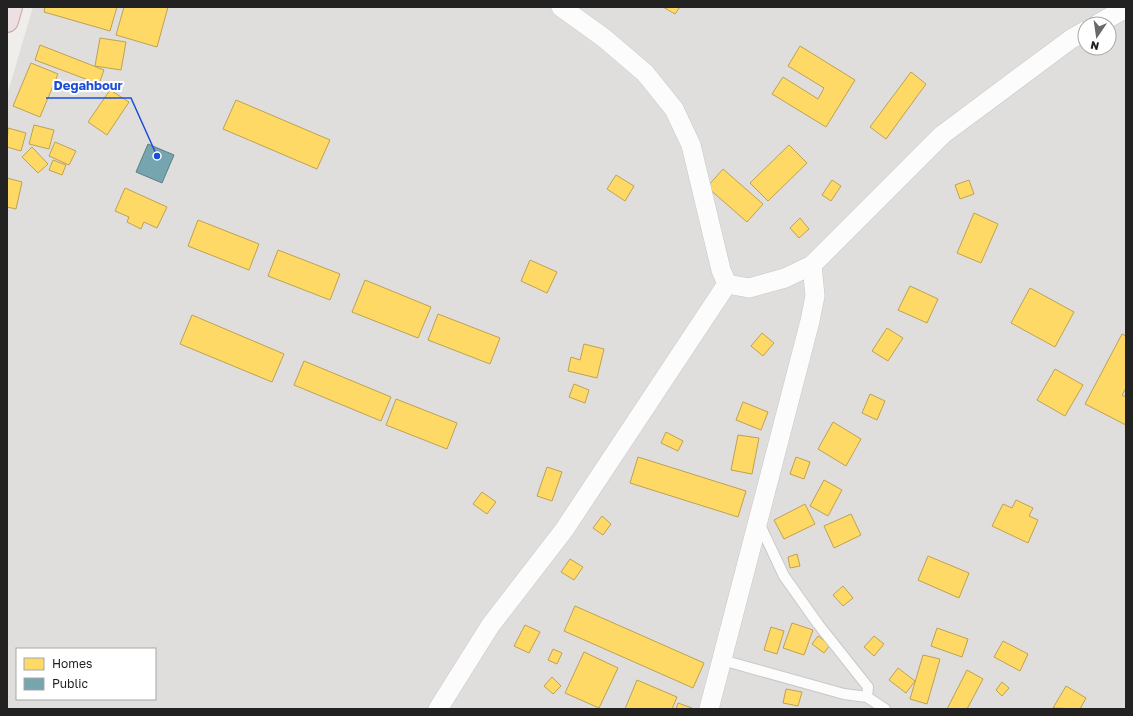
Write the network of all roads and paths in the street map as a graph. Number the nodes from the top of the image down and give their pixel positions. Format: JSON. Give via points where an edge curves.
{"nodes":[{"id":1,"x":561,"y":7,"type":"edge"},
{"id":2,"x":1126,"y":8,"type":"edge"},
{"id":3,"x":1112,"y":16,"type":"edge"},
{"id":4,"x":1077,"y":36,"type":"edge"},
{"id":5,"x":812,"y":265,"type":"junction"},
{"id":6,"x":727,"y":284,"type":"junction"},
{"id":7,"x":758,"y":521,"type":"junction"},
{"id":8,"x":722,"y":660,"type":"junction"},
{"id":9,"x":867,"y":697,"type":"junction"},
{"id":10,"x":438,"y":709,"type":"edge"},
{"id":11,"x":709,"y":709,"type":"edge"},
{"id":12,"x":885,"y":709,"type":"edge"}],
"edges":[{"from":1,"to":6,"type":"street","via":[[604,38],[645,73],[674,108],[690,145],[721,270]]},
{"from":2,"to":3,"type":"street"},
{"from":4,"to":5,"type":"street","via":[[942,135]]},
{"from":5,"to":6,"type":"street","via":[[785,278],[749,288]]},
{"from":5,"to":7,"type":"street","via":[[815,296],[810,321]]},
{"from":6,"to":10,"type":"street","via":[[564,530],[490,626]]},
{"from":7,"to":8,"type":"street"},
{"from":7,"to":9,"type":"lane","via":[[784,576],[868,687]]},
{"from":8,"to":9,"type":"lane","via":[[844,694]]},
{"from":8,"to":11,"type":"street"},
{"from":9,"to":12,"type":"lane"}]}
